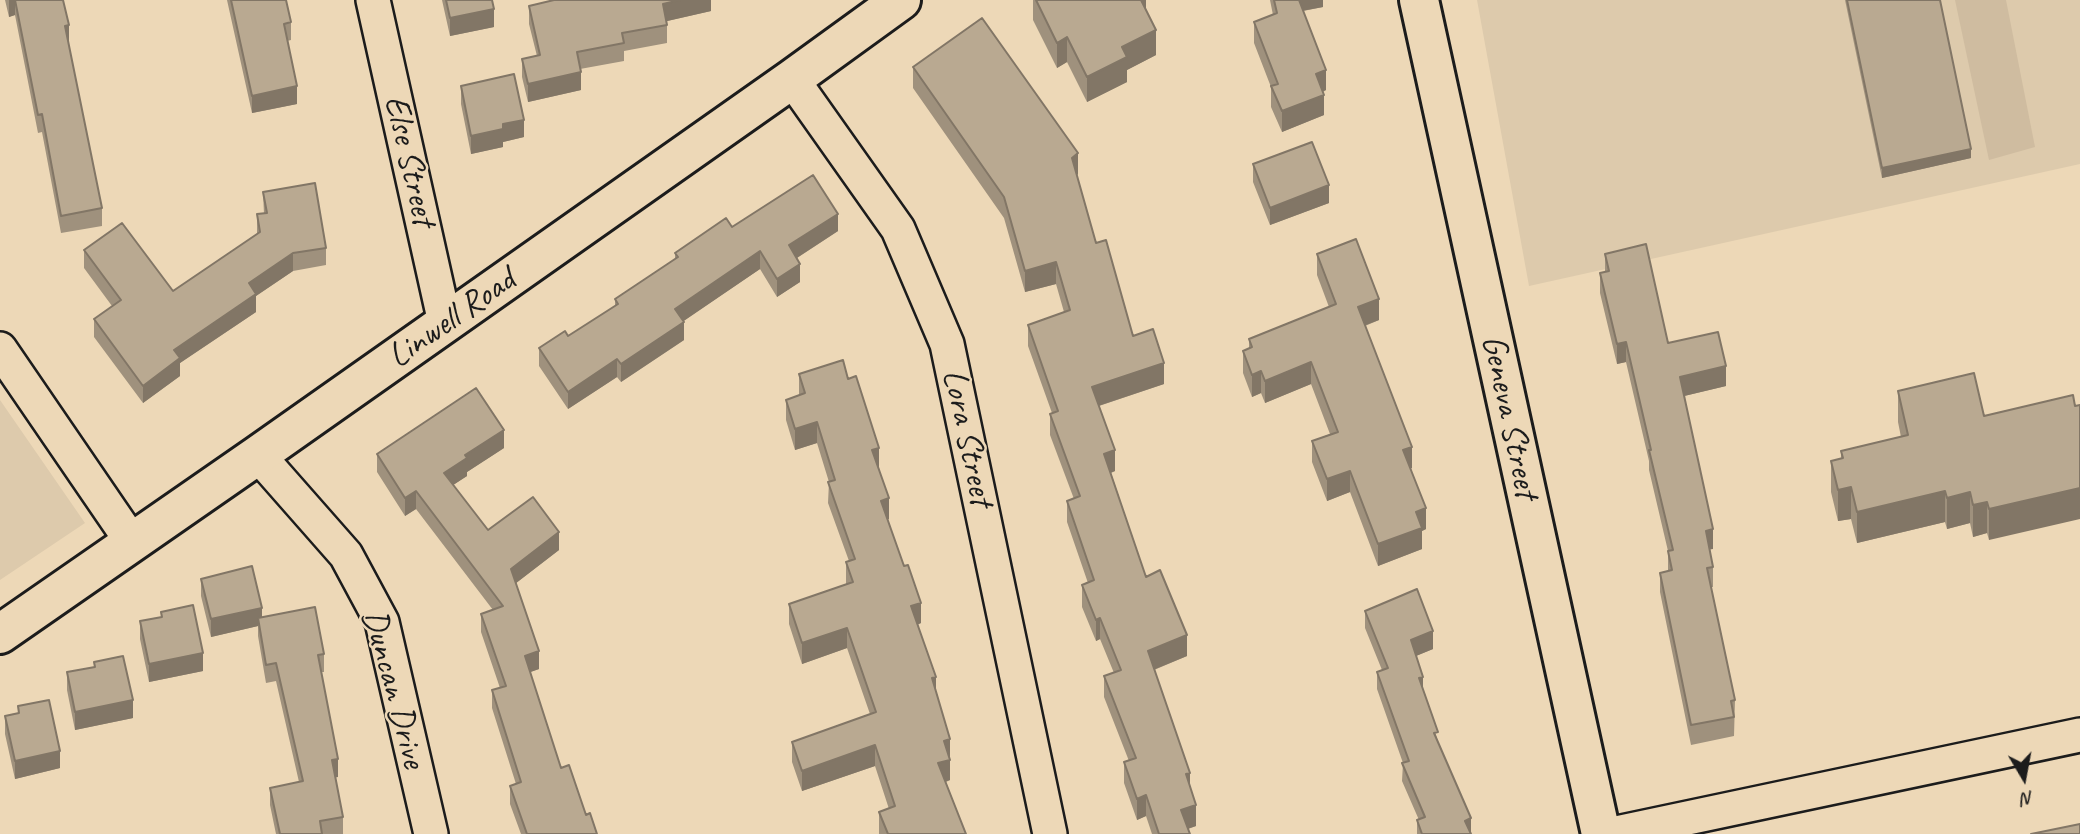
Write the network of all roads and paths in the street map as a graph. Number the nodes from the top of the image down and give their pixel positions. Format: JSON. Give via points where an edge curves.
{"nodes":[{"id":1,"x":373,"y":0,"type":"edge"},
{"id":2,"x":901,"y":0,"type":"edge"},
{"id":3,"x":1419,"y":0,"type":"edge"},
{"id":4,"x":792,"y":79,"type":"junction"},
{"id":5,"x":445,"y":323,"type":"junction"},
{"id":6,"x":0,"y":349,"type":"edge"},
{"id":7,"x":258,"y":455,"type":"junction"},
{"id":8,"x":132,"y":542,"type":"junction"},
{"id":9,"x":0,"y":634,"type":"edge"},
{"id":10,"x":2080,"y":735,"type":"edge"},
{"id":11,"x":430,"y":834,"type":"edge"},
{"id":12,"x":1050,"y":834,"type":"edge"},
{"id":13,"x":1601,"y":834,"type":"edge"},
{"id":14,"x":1612,"y":834,"type":"edge"}],
"edges":[{"from":1,"to":5,"type":"street","name":"Else Street"},
{"from":2,"to":4,"type":"main road","name":"Linwell Road"},
{"from":3,"to":13,"type":"main road","name":"Geneva Street"},
{"from":4,"to":5,"type":"main road","name":"Linwell Road"},
{"from":4,"to":12,"type":"street","name":"Lora Street","via":[[898,229],[947,344]]},
{"from":5,"to":7,"type":"main road","name":"Linwell Road"},
{"from":6,"to":8,"type":"street"},
{"from":7,"to":8,"type":"main road","name":"Linwell Road"},
{"from":7,"to":11,"type":"street","name":"Duncan Drive","via":[[346,555],[382,622]]},
{"from":8,"to":9,"type":"main road","name":"Linwell Road"},
{"from":10,"to":14,"type":"street"}]}
